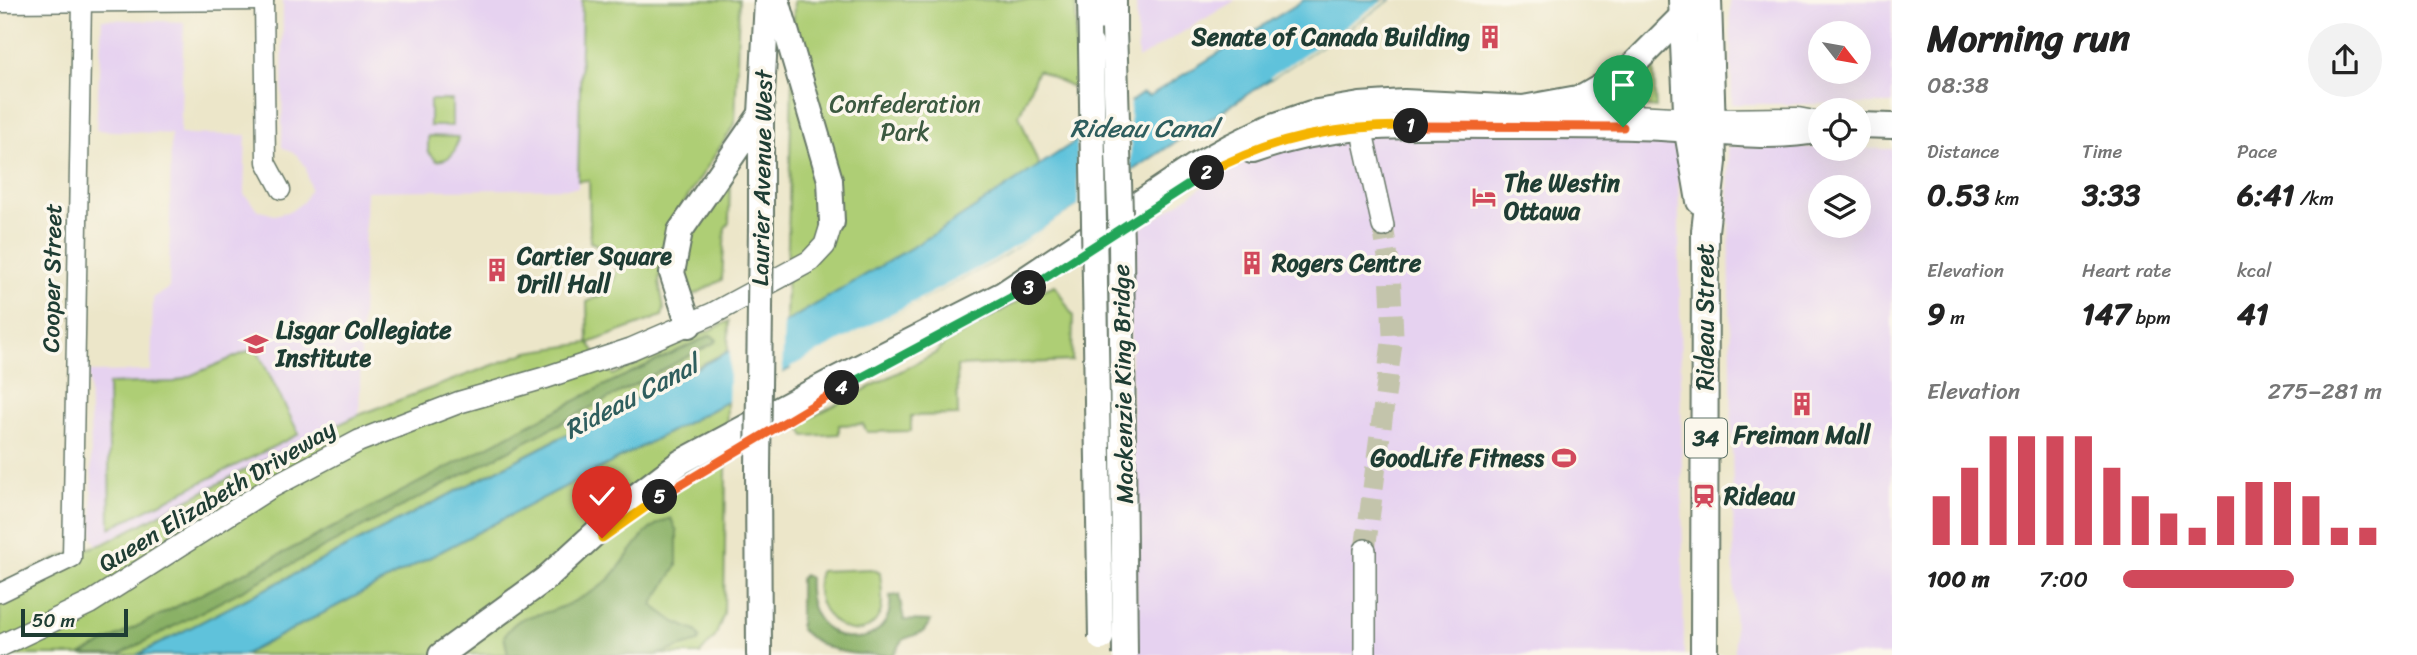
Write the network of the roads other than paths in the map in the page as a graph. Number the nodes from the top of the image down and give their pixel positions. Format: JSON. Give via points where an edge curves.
{"nodes":[{"id":1,"x":264,"y":0,"type":"edge"},
{"id":2,"x":767,"y":0,"type":"edge"},
{"id":3,"x":777,"y":0,"type":"edge"},
{"id":4,"x":1090,"y":0,"type":"edge"},
{"id":5,"x":1114,"y":0,"type":"edge"},
{"id":6,"x":82,"y":1,"type":"edge"},
{"id":7,"x":1712,"y":1,"type":"edge"},
{"id":8,"x":0,"y":3,"type":"edge"},
{"id":9,"x":1683,"y":8,"type":"edge"},
{"id":10,"x":1523,"y":108,"type":"junction"},
{"id":11,"x":761,"y":114,"type":"junction"},
{"id":12,"x":1361,"y":115,"type":"junction"},
{"id":13,"x":1808,"y":119,"type":"edge"},
{"id":14,"x":1700,"y":125,"type":"junction"},
{"id":15,"x":1871,"y":125,"type":"edge"},
{"id":16,"x":1892,"y":126,"type":"edge"},
{"id":17,"x":1808,"y":132,"type":"edge"},
{"id":18,"x":281,"y":190,"type":"dead end"},
{"id":19,"x":832,"y":222,"type":"joint"},
{"id":20,"x":1383,"y":226,"type":"tunnel mouth"},
{"id":21,"x":689,"y":325,"type":"junction"},
{"id":22,"x":1365,"y":550,"type":"tunnel mouth"},
{"id":23,"x":0,"y":593,"type":"edge"},
{"id":24,"x":0,"y":646,"type":"edge"},
{"id":25,"x":442,"y":655,"type":"edge"},
{"id":26,"x":759,"y":655,"type":"edge"},
{"id":27,"x":1102,"y":655,"type":"edge"},
{"id":28,"x":1125,"y":655,"type":"edge"},
{"id":29,"x":1365,"y":655,"type":"edge"},
{"id":30,"x":1704,"y":655,"type":"edge"}],
"edges":[{"from":1,"to":6,"type":"street"},
{"from":1,"to":18,"type":"street","via":[[265,162]]},
{"from":2,"to":11,"type":"main road","name":"Laurier Avenue West"},
{"from":3,"to":19,"type":"main road","via":[[830,180]]},
{"from":4,"to":27,"type":"main road","name":"Mackenzie King Bridge","bridge":true},
{"from":5,"to":28,"type":"main road","name":"Mackenzie King Bridge","bridge":true},
{"from":6,"to":8,"type":"street"},
{"from":6,"to":23,"type":"street","name":"Cooper Street","via":[[72,558]]},
{"from":7,"to":9,"type":"main road"},
{"from":7,"to":14,"type":"main road","name":"Rideau Street","number":"34"},
{"from":9,"to":10,"type":"main road","via":[[1626,72],[1600,89],[1565,102]]},
{"from":9,"to":14,"type":"main road","name":"Rideau Street","number":"34"},
{"from":10,"to":12,"type":"main road","via":[[1404,102]]},
{"from":10,"to":14,"type":"street"},
{"from":11,"to":21,"type":"main road","via":[[685,220],[678,238],[672,273]]},
{"from":11,"to":26,"type":"main road","name":"Laurier Avenue West","bridge":true},
{"from":12,"to":14,"type":"main road","via":[[1623,127]]},
{"from":12,"to":20,"type":"street"},
{"from":12,"to":25,"type":"main road","via":[[1238,156],[1197,178],[1005,303],[818,402],[690,477],[576,553]]},
{"from":13,"to":14,"type":"street"},
{"from":14,"to":17,"type":"main road"},
{"from":14,"to":30,"type":"main road","name":"Rideau Street","number":"34","via":[[1705,231]]},
{"from":15,"to":16,"type":"main road"},
{"from":19,"to":21,"type":"street","name":"Queen Elizabeth Driveway","via":[[825,244],[810,261]]},
{"from":21,"to":24,"type":"street","name":"Queen Elizabeth Driveway","via":[[580,366],[439,409],[359,441],[270,488],[90,603]]},
{"from":22,"to":29,"type":"street"}]}
